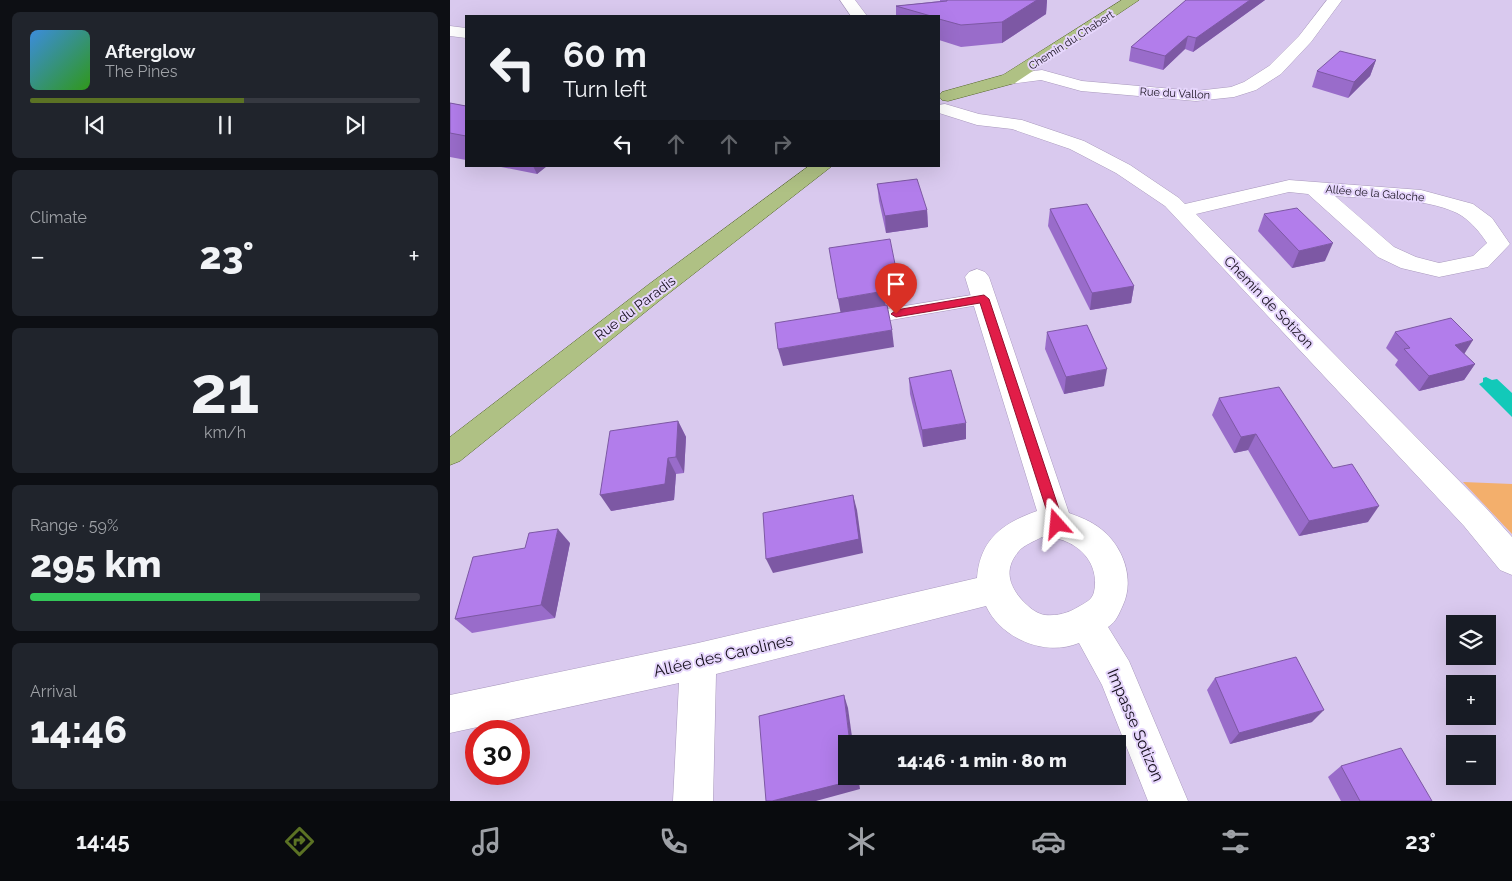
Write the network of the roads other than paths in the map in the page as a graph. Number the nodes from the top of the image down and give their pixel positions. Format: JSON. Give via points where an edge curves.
{"nodes":[{"id":1,"x":847,"y":0,"type":"edge"},
{"id":2,"x":1132,"y":0,"type":"edge"},
{"id":3,"x":1335,"y":0,"type":"edge"},
{"id":4,"x":858,"y":15,"type":"edge"},
{"id":5,"x":450,"y":31,"type":"edge"},
{"id":6,"x":465,"y":33,"type":"edge"},
{"id":7,"x":1008,"y":79,"type":"junction"},
{"id":8,"x":941,"y":102,"type":"edge"},
{"id":9,"x":821,"y":167,"type":"edge"},
{"id":10,"x":1313,"y":187,"type":"junction"},
{"id":11,"x":1181,"y":211,"type":"junction"},
{"id":12,"x":980,"y":288,"type":"joint"},
{"id":13,"x":850,"y":321,"type":"edge"},
{"id":14,"x":450,"y":453,"type":"edge"},
{"id":15,"x":1057,"y":524,"type":"junction"},
{"id":16,"x":1512,"y":560,"type":"edge"},
{"id":17,"x":994,"y":589,"type":"junction"},
{"id":18,"x":1087,"y":625,"type":"junction"},
{"id":19,"x":698,"y":661,"type":"junction"},
{"id":20,"x":450,"y":714,"type":"edge"},
{"id":21,"x":693,"y":801,"type":"edge"},
{"id":22,"x":1168,"y":801,"type":"edge"}],
"edges":[{"from":1,"to":4,"type":"street"},
{"from":2,"to":7,"type":"main road","name":"Chemin du Chabert"},
{"from":3,"to":7,"type":"street","name":"Rue du Vallon","via":[[1275,70],[1234,92],[1196,96],[1081,86],[1042,76]]},
{"from":5,"to":6,"type":"street"},
{"from":7,"to":8,"type":"main road","name":"Chemin du Chabert"},
{"from":8,"to":11,"type":"street","name":"Chemin de Sotizon","via":[[977,119],[1015,124],[1077,145],[1123,169]]},
{"from":9,"to":14,"type":"main road","name":"Rue du Paradis"},
{"from":10,"to":10,"type":"street","name":"Allée de la Galoche","via":[[1421,196],[1456,206],[1484,223],[1499,244],[1480,262],[1439,270],[1409,263],[1386,252]]},
{"from":10,"to":11,"type":"street","name":"Allée de la Galoche","via":[[1289,186]]},
{"from":11,"to":16,"type":"street","name":"Chemin de Sotizon"},
{"from":12,"to":13,"type":"lane"},
{"from":12,"to":15,"type":"street"},
{"from":15,"to":17,"type":"street","via":[[1038,524],[1007,540],[997,554],[992,571]]},
{"from":15,"to":18,"type":"street","via":[[1089,537],[1109,564],[1113,581],[1110,597],[1102,612]]},
{"from":17,"to":18,"type":"street","via":[[1002,606],[1031,628],[1050,633],[1070,632]]},
{"from":17,"to":19,"type":"street","name":"Allée des Carolines"},
{"from":18,"to":22,"type":"street","name":"Impasse Sotizon","via":[[1116,674]]},
{"from":19,"to":20,"type":"street","name":"Allée des Carolines"},
{"from":19,"to":21,"type":"street"}]}
